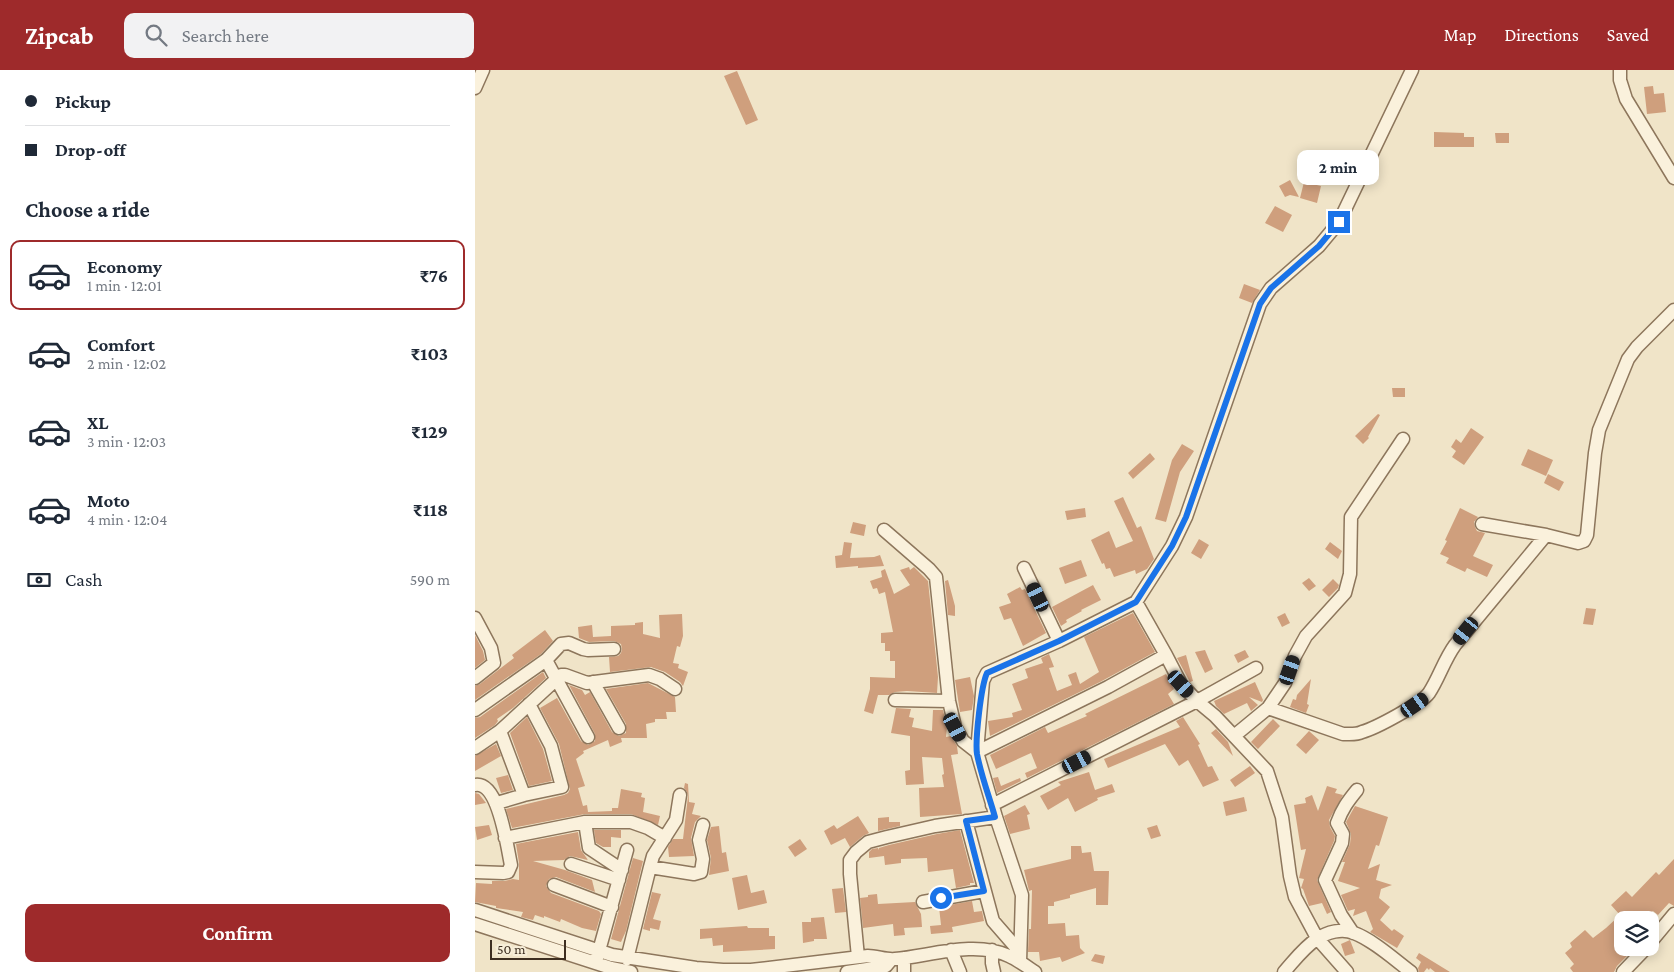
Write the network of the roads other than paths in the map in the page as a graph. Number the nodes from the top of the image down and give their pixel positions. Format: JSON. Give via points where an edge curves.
{"nodes":[{"id":1,"x":483,"y":70,"type":"edge"},
{"id":2,"x":1412,"y":70,"type":"edge"},
{"id":3,"x":1620,"y":70,"type":"edge"},
{"id":4,"x":475,"y":88,"type":"edge"},
{"id":5,"x":1674,"y":178,"type":"edge"},
{"id":6,"x":1674,"y":310,"type":"edge"},
{"id":7,"x":1403,"y":439,"type":"dead end"},
{"id":8,"x":1482,"y":524,"type":"dead end"},
{"id":9,"x":884,"y":530,"type":"dead end"},
{"id":10,"x":1545,"y":535,"type":"junction"},
{"id":11,"x":1024,"y":568,"type":"dead end"},
{"id":12,"x":1136,"y":602,"type":"junction"},
{"id":13,"x":475,"y":618,"type":"edge"},
{"id":14,"x":1059,"y":641,"type":"junction"},
{"id":15,"x":615,"y":649,"type":"dead end"},
{"id":16,"x":1166,"y":655,"type":"junction"},
{"id":17,"x":546,"y":660,"type":"junction"},
{"id":18,"x":1256,"y":668,"type":"dead end"},
{"id":19,"x":475,"y":678,"type":"edge"},
{"id":20,"x":556,"y":678,"type":"junction"},
{"id":21,"x":593,"y":682,"type":"junction"},
{"id":22,"x":675,"y":689,"type":"dead end"},
{"id":23,"x":895,"y":700,"type":"dead end"},
{"id":24,"x":949,"y":701,"type":"junction"},
{"id":25,"x":1197,"y":701,"type":"junction"},
{"id":26,"x":529,"y":704,"type":"junction"},
{"id":27,"x":1268,"y":708,"type":"junction"},
{"id":28,"x":475,"y":710,"type":"edge"},
{"id":29,"x":619,"y":728,"type":"dead end"},
{"id":30,"x":500,"y":731,"type":"junction"},
{"id":31,"x":1234,"y":736,"type":"junction"},
{"id":32,"x":588,"y":737,"type":"dead end"},
{"id":33,"x":475,"y":748,"type":"edge"},
{"id":34,"x":977,"y":752,"type":"junction"},
{"id":35,"x":475,"y":785,"type":"edge"},
{"id":36,"x":1357,"y":790,"type":"dead end"},
{"id":37,"x":523,"y":794,"type":"junction"},
{"id":38,"x":680,"y":794,"type":"dead end"},
{"id":39,"x":497,"y":803,"type":"junction"},
{"id":40,"x":994,"y":811,"type":"junction"},
{"id":41,"x":966,"y":821,"type":"junction"},
{"id":42,"x":585,"y":822,"type":"junction"},
{"id":43,"x":703,"y":825,"type":"dead end"},
{"id":44,"x":505,"y":838,"type":"junction"},
{"id":45,"x":665,"y":838,"type":"junction"},
{"id":46,"x":627,"y":850,"type":"dead end"},
{"id":47,"x":571,"y":864,"type":"dead end"},
{"id":48,"x":649,"y":868,"type":"junction"},
{"id":49,"x":475,"y":872,"type":"edge"},
{"id":50,"x":621,"y":875,"type":"junction"},
{"id":51,"x":554,"y":885,"type":"dead end"},
{"id":52,"x":984,"y":891,"type":"junction"},
{"id":53,"x":923,"y":902,"type":"dead end"},
{"id":54,"x":612,"y":907,"type":"junction"},
{"id":55,"x":475,"y":910,"type":"edge"},
{"id":56,"x":1674,"y":914,"type":"edge"},
{"id":57,"x":475,"y":924,"type":"edge"},
{"id":58,"x":1659,"y":932,"type":"edge"},
{"id":59,"x":1353,"y":933,"type":"junction"},
{"id":60,"x":1317,"y":938,"type":"junction"},
{"id":61,"x":951,"y":950,"type":"junction"},
{"id":62,"x":992,"y":950,"type":"junction"},
{"id":63,"x":1638,"y":956,"type":"edge"},
{"id":64,"x":597,"y":957,"type":"junction"},
{"id":65,"x":858,"y":957,"type":"junction"},
{"id":66,"x":1020,"y":957,"type":"junction"},
{"id":67,"x":627,"y":958,"type":"junction"},
{"id":68,"x":897,"y":959,"type":"junction"},
{"id":69,"x":631,"y":972,"type":"edge"},
{"id":70,"x":847,"y":972,"type":"edge"},
{"id":71,"x":904,"y":972,"type":"edge"},
{"id":72,"x":960,"y":972,"type":"edge"},
{"id":73,"x":994,"y":972,"type":"edge"},
{"id":74,"x":1035,"y":972,"type":"edge"},
{"id":75,"x":1284,"y":972,"type":"edge"},
{"id":76,"x":1347,"y":972,"type":"edge"},
{"id":77,"x":1411,"y":972,"type":"edge"},
{"id":78,"x":1623,"y":972,"type":"edge"}],
"edges":[{"from":1,"to":4,"type":"street"},
{"from":2,"to":12,"type":"street","via":[[1339,222],[1319,246],[1271,288],[1260,304],[1186,517],[1172,546]]},
{"from":3,"to":5,"type":"street","via":[[1626,99]]},
{"from":6,"to":10,"type":"street","via":[[1628,359],[1599,430],[1584,542]]},
{"from":7,"to":27,"type":"street","via":[[1351,517],[1350,574],[1345,593],[1306,636],[1285,683]]},
{"from":8,"to":10,"type":"street"},
{"from":9,"to":24,"type":"street","via":[[936,577]]},
{"from":10,"to":27,"type":"street","via":[[1448,654],[1429,693],[1415,705],[1353,734],[1343,734]]},
{"from":11,"to":14,"type":"street"},
{"from":12,"to":14,"type":"street"},
{"from":12,"to":16,"type":"street"},
{"from":13,"to":19,"type":"street","via":[[491,648],[494,663]]},
{"from":14,"to":34,"type":"street","via":[[987,673],[983,681]]},
{"from":15,"to":17,"type":"street","via":[[583,650],[565,642]]},
{"from":16,"to":25,"type":"street","via":[[1181,684]]},
{"from":16,"to":34,"type":"street"},
{"from":17,"to":20,"type":"street"},
{"from":17,"to":28,"type":"street"},
{"from":18,"to":25,"type":"street"},
{"from":20,"to":21,"type":"street","via":[[565,675]]},
{"from":20,"to":26,"type":"street"},
{"from":20,"to":32,"type":"street"},
{"from":21,"to":22,"type":"street","via":[[649,675]]},
{"from":21,"to":29,"type":"street"},
{"from":23,"to":24,"type":"street"},
{"from":24,"to":34,"type":"street","via":[[959,736]]},
{"from":25,"to":31,"type":"street"},
{"from":25,"to":40,"type":"street"},
{"from":26,"to":30,"type":"street"},
{"from":26,"to":37,"type":"street","via":[[551,746],[562,787]]},
{"from":27,"to":31,"type":"street"},
{"from":30,"to":33,"type":"street"},
{"from":30,"to":37,"type":"street"},
{"from":31,"to":60,"type":"street","via":[[1267,771],[1282,817],[1291,887]]},
{"from":34,"to":40,"type":"street"},
{"from":35,"to":39,"type":"street","via":[[487,788]]},
{"from":36,"to":59,"type":"street","via":[[1344,804],[1337,823],[1343,834],[1342,843],[1325,880]]},
{"from":37,"to":39,"type":"street"},
{"from":38,"to":45,"type":"street","via":[[676,820]]},
{"from":39,"to":44,"type":"street"},
{"from":40,"to":41,"type":"street"},
{"from":40,"to":66,"type":"street","via":[[1022,895]]},
{"from":41,"to":52,"type":"street"},
{"from":41,"to":65,"type":"street","via":[[867,842],[856,852],[850,860],[850,874]]},
{"from":42,"to":44,"type":"street"},
{"from":42,"to":45,"type":"street","via":[[631,822]]},
{"from":42,"to":50,"type":"street","via":[[589,848]]},
{"from":43,"to":48,"type":"street","via":[[699,840],[703,859],[701,872]]},
{"from":44,"to":49,"type":"street","via":[[511,865],[508,872]]},
{"from":45,"to":48,"type":"street"},
{"from":46,"to":50,"type":"street"},
{"from":47,"to":50,"type":"street"},
{"from":48,"to":67,"type":"street"},
{"from":50,"to":54,"type":"street"},
{"from":51,"to":54,"type":"street"},
{"from":52,"to":53,"type":"street"},
{"from":52,"to":66,"type":"street","via":[[993,921]]},
{"from":54,"to":64,"type":"street"},
{"from":55,"to":64,"type":"street"},
{"from":56,"to":58,"type":"street"},
{"from":57,"to":64,"type":"street"},
{"from":59,"to":60,"type":"street","via":[[1339,931]]},
{"from":59,"to":77,"type":"street"},
{"from":60,"to":75,"type":"street"},
{"from":60,"to":76,"type":"street"},
{"from":61,"to":62,"type":"street"},
{"from":61,"to":68,"type":"street"},
{"from":61,"to":72,"type":"street"},
{"from":62,"to":66,"type":"street"},
{"from":62,"to":73,"type":"street"},
{"from":63,"to":78,"type":"street"},
{"from":64,"to":67,"type":"street"},
{"from":64,"to":69,"type":"street"},
{"from":65,"to":67,"type":"street","via":[[789,967],[723,970]]},
{"from":65,"to":68,"type":"street"},
{"from":66,"to":74,"type":"street"},
{"from":68,"to":70,"type":"street","via":[[886,966]]},
{"from":68,"to":71,"type":"street"}]}
